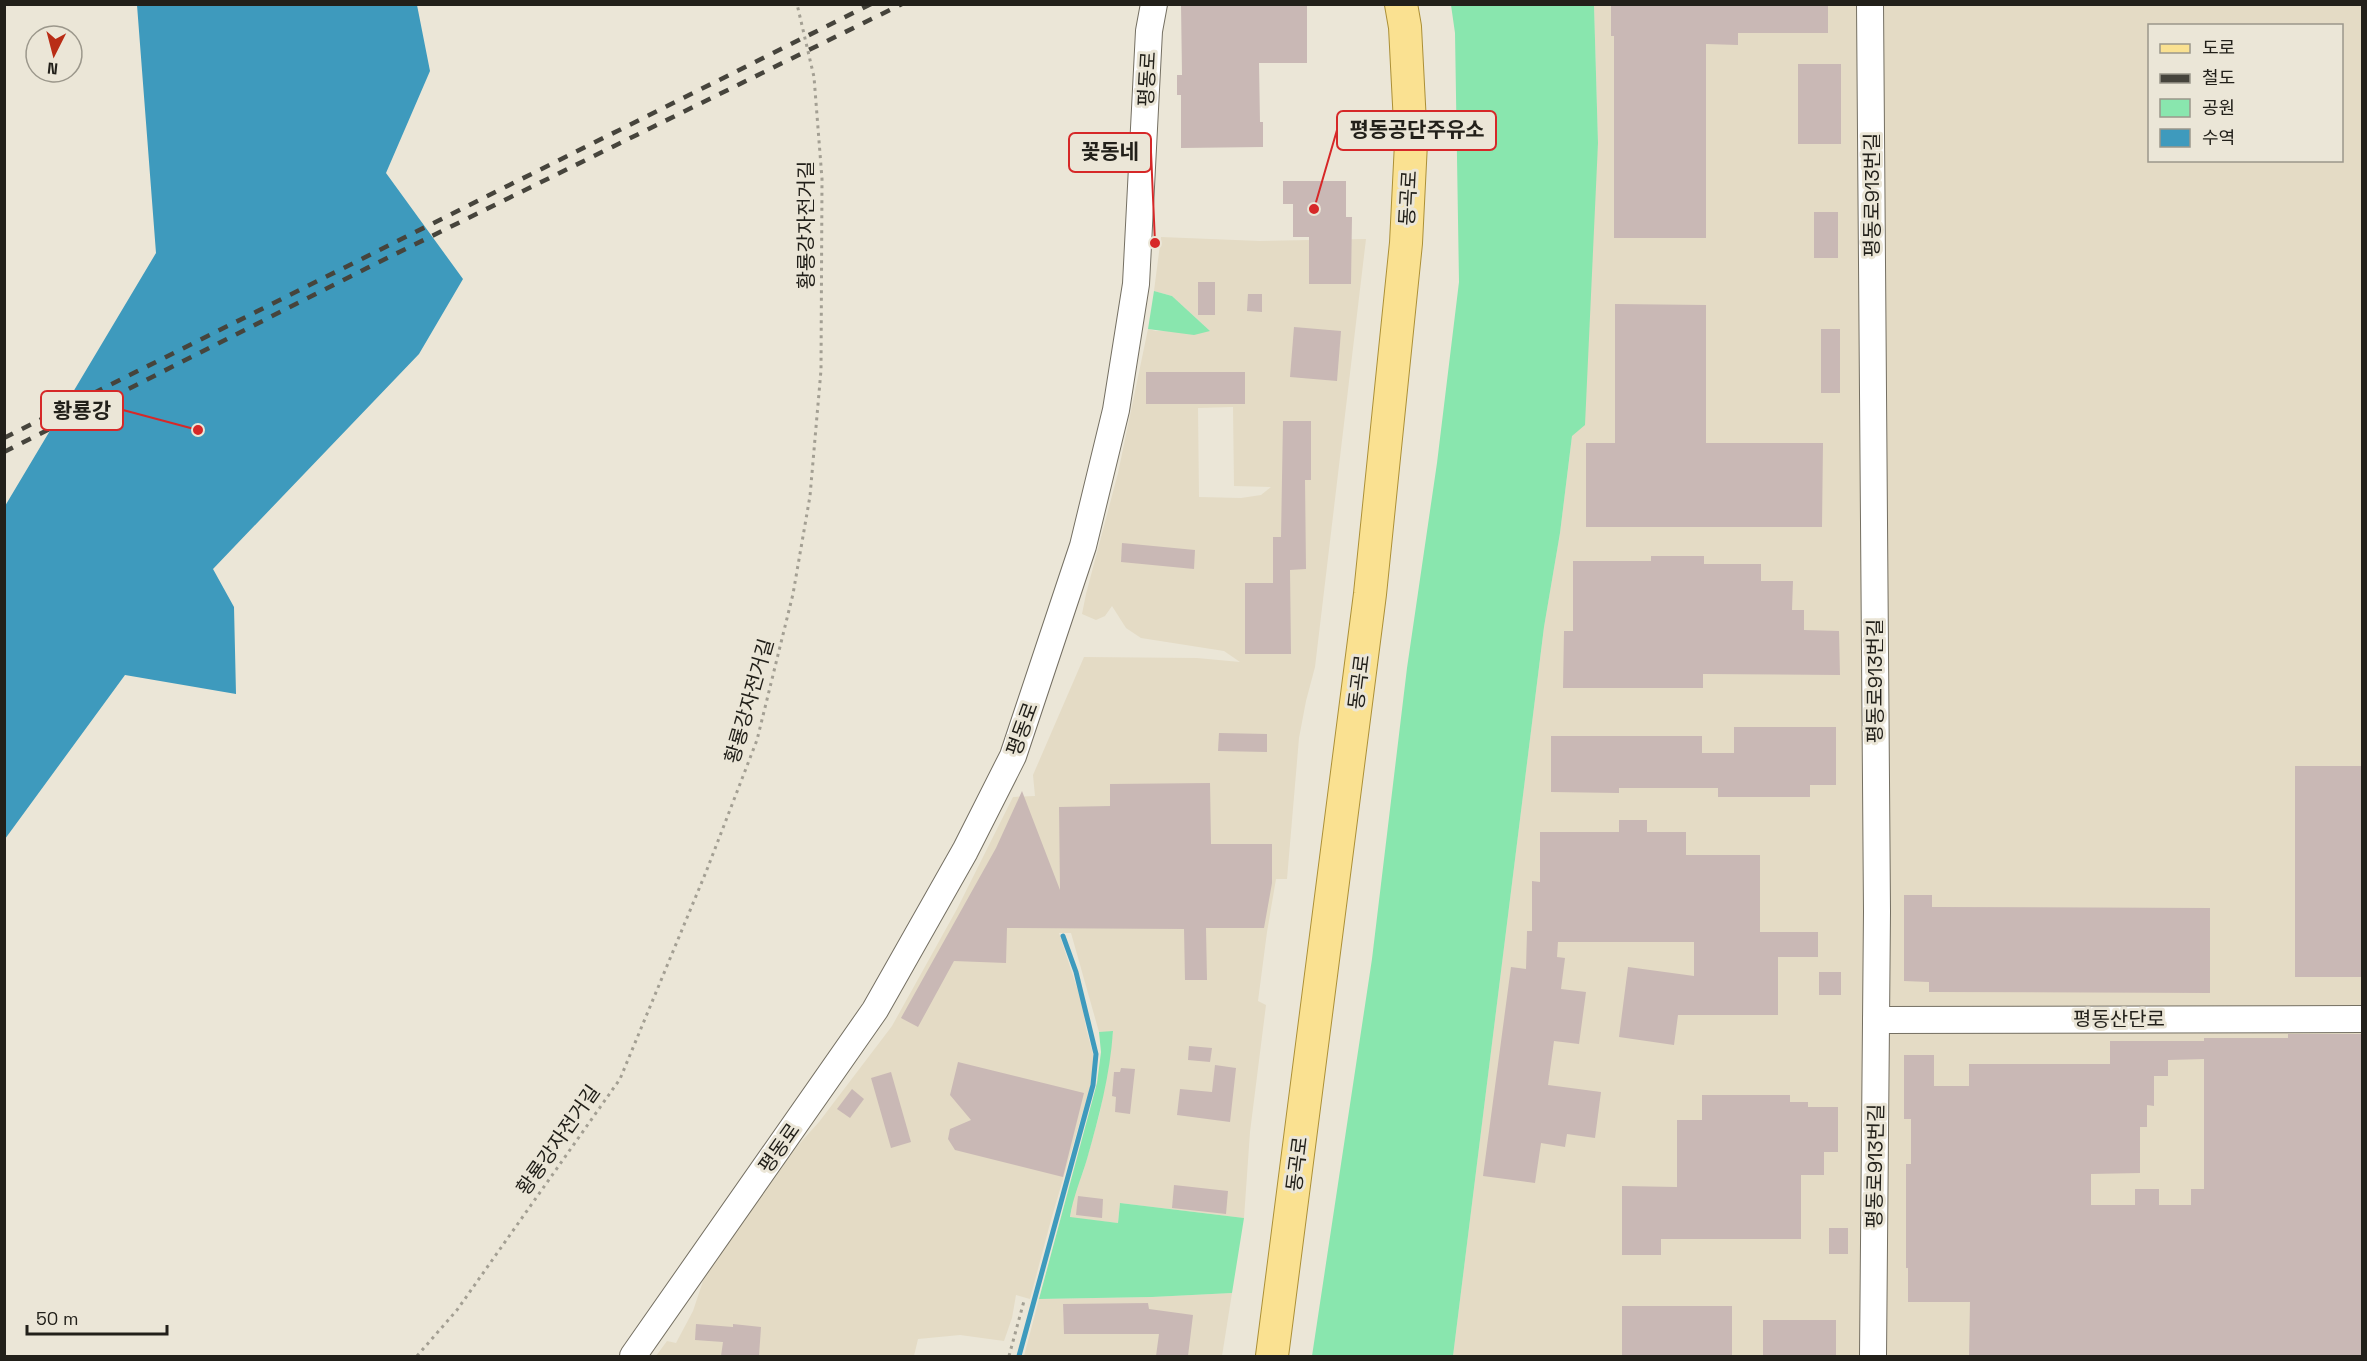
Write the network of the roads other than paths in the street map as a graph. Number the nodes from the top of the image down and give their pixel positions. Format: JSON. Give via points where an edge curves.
{"nodes":[{"id":1,"x":1154,"y":4,"type":"edge"},
{"id":2,"x":1401,"y":4,"type":"edge"},
{"id":3,"x":1870,"y":4,"type":"edge"},
{"id":4,"x":2362,"y":1019,"type":"edge"},
{"id":5,"x":1876,"y":1020,"type":"junction"},
{"id":6,"x":633,"y":1356,"type":"edge"},
{"id":7,"x":1272,"y":1356,"type":"edge"},
{"id":8,"x":1873,"y":1356,"type":"edge"}],
"edges":[{"from":1,"to":6,"type":"street","name":"평동로","via":[[1149,31],[1136,284],[1116,410],[1083,546],[1013,756],[965,851],[875,1010]]},
{"from":2,"to":7,"type":"main road","name":"동곡로","via":[[1411,143],[1406,243],[1370,594]]},
{"from":3,"to":5,"type":"street","name":"평동로913번길"},
{"from":4,"to":5,"type":"street","name":"평동산단로"},
{"from":5,"to":8,"type":"street","name":"평동로913번길"}]}
